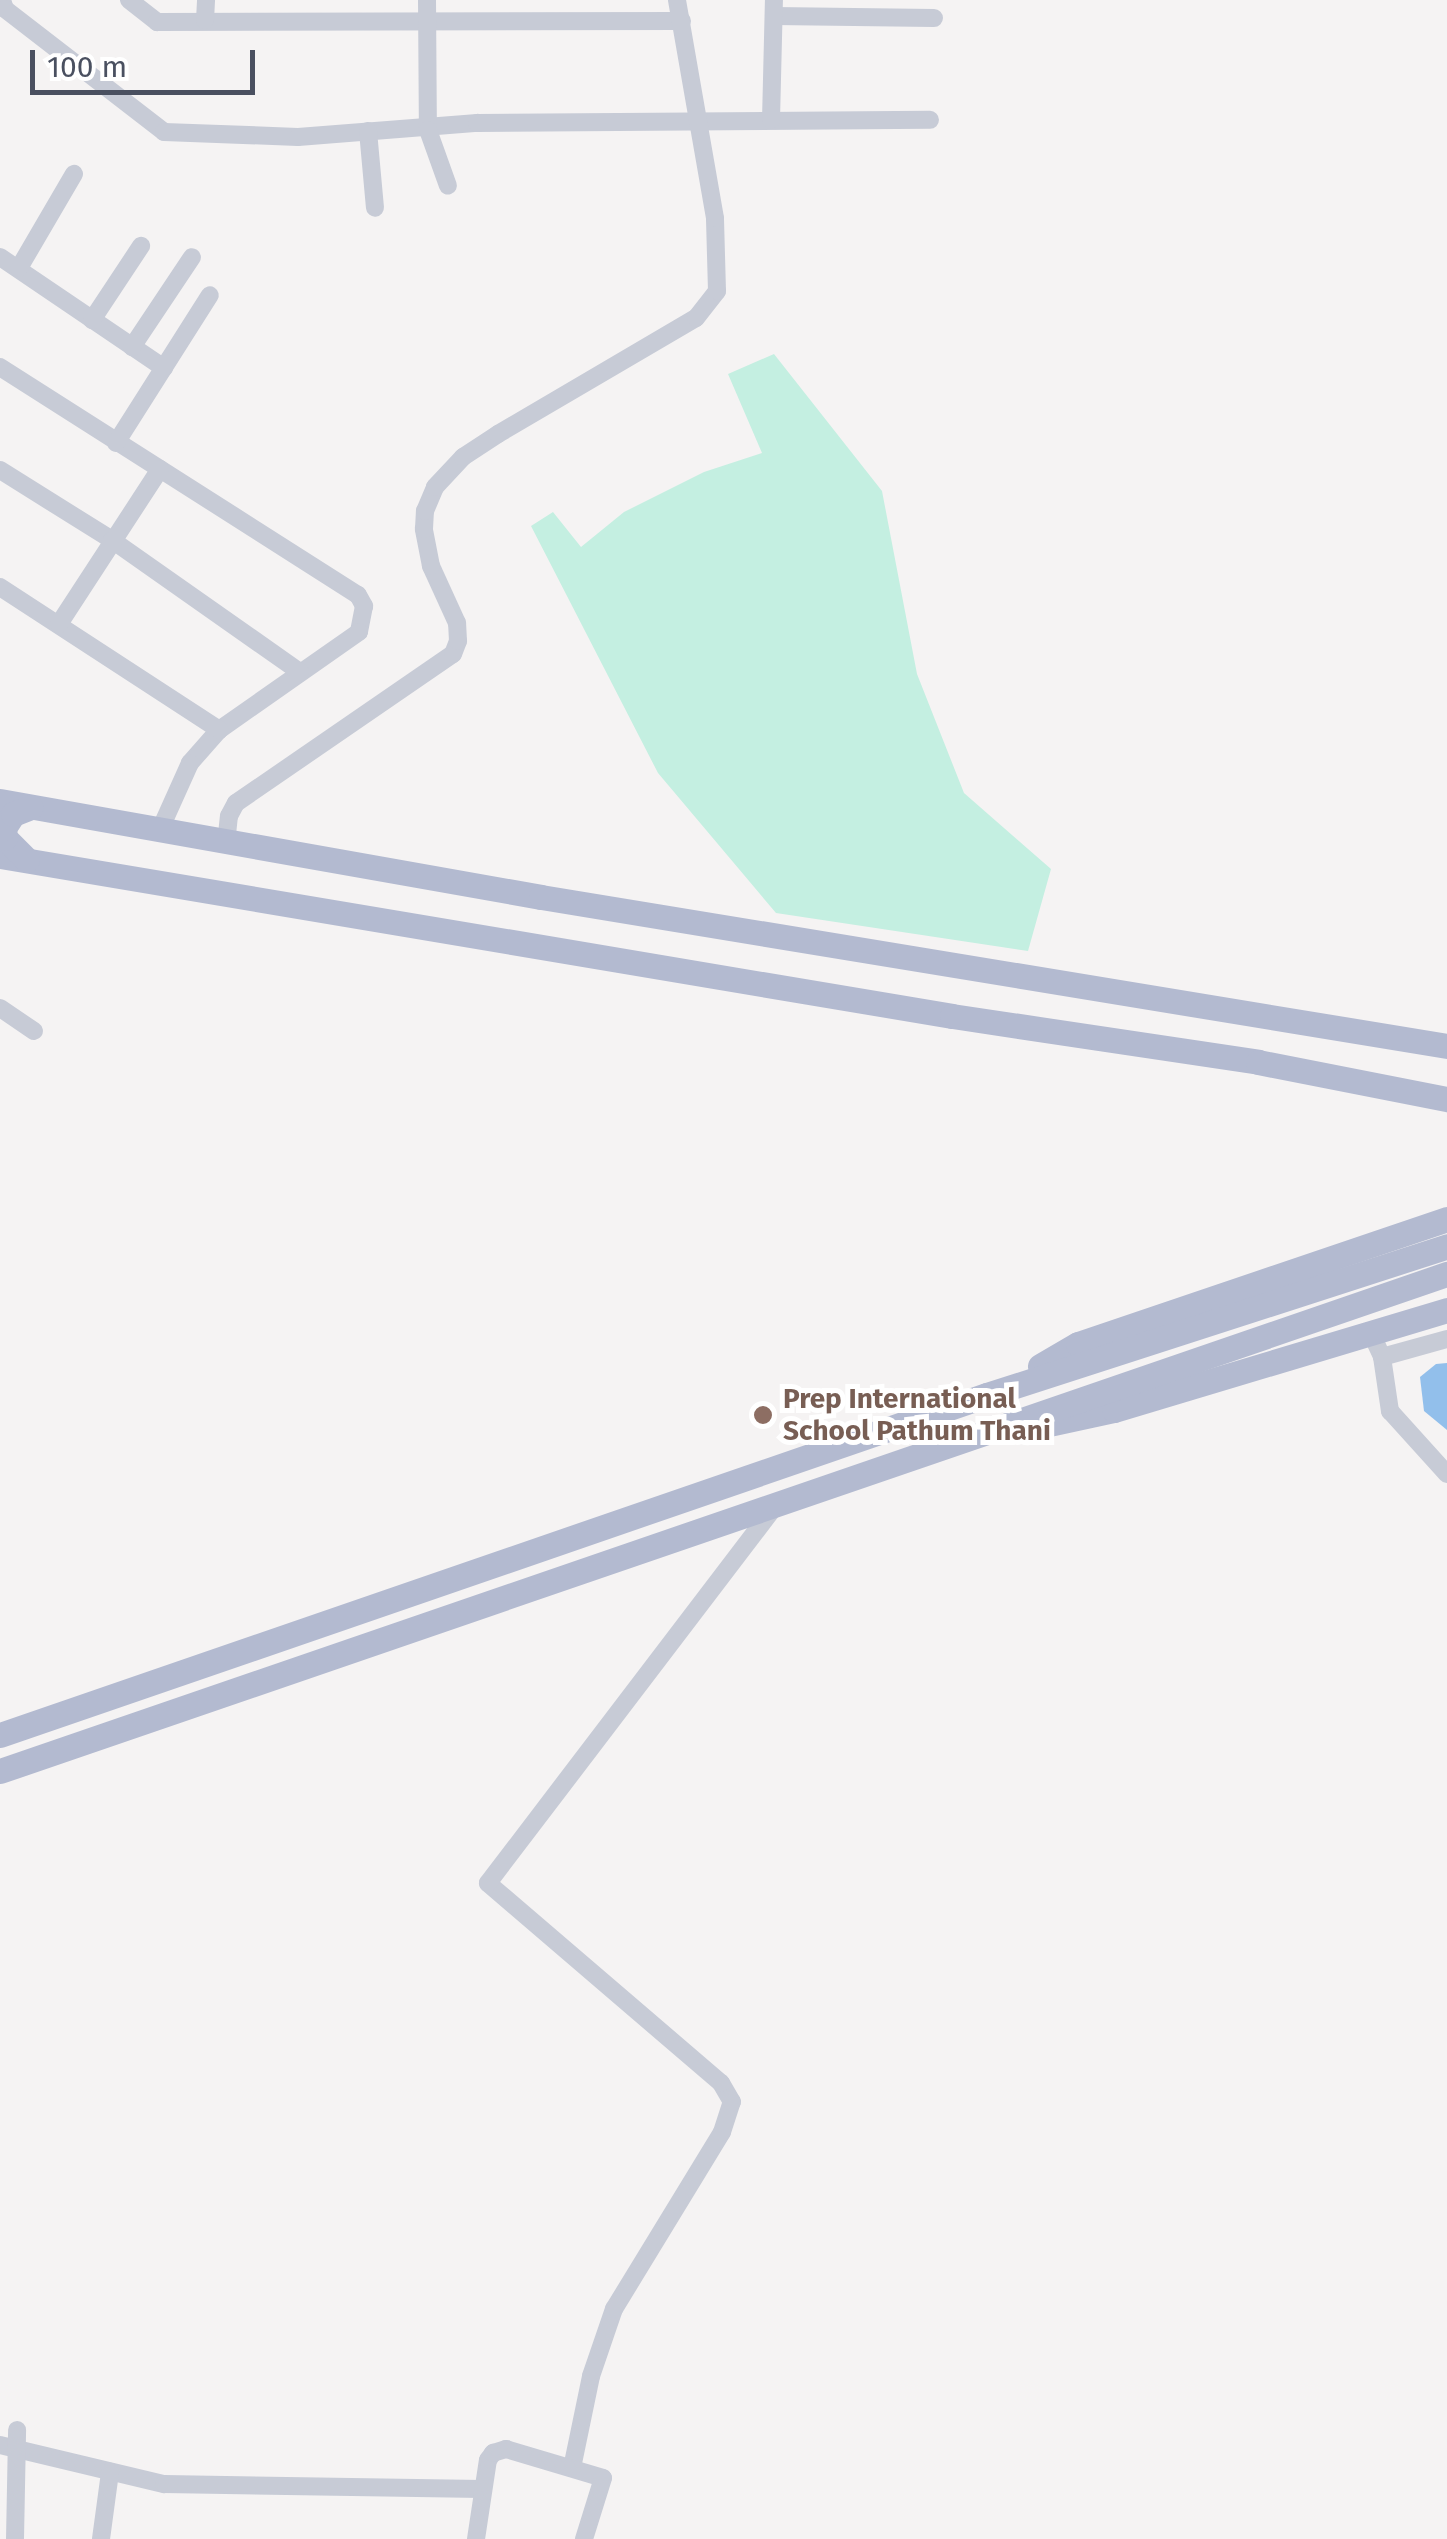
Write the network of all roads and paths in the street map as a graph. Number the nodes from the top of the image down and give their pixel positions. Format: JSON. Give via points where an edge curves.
{"nodes":[{"id":1,"x":2,"y":0,"type":"edge"},
{"id":2,"x":129,"y":0,"type":"edge"},
{"id":3,"x":206,"y":0,"type":"edge"},
{"id":4,"x":426,"y":0,"type":"edge"},
{"id":5,"x":678,"y":0,"type":"edge"},
{"id":6,"x":774,"y":8,"type":"edge"},
{"id":7,"x":934,"y":18,"type":"dead end"},
{"id":8,"x":205,"y":20,"type":"junction"},
{"id":9,"x":427,"y":22,"type":"junction"},
{"id":10,"x":682,"y":22,"type":"junction"},
{"id":11,"x":771,"y":120,"type":"junction"},
{"id":12,"x":930,"y":120,"type":"dead end"},
{"id":13,"x":701,"y":123,"type":"junction"},
{"id":14,"x":428,"y":130,"type":"junction"},
{"id":15,"x":368,"y":131,"type":"junction"},
{"id":16,"x":74,"y":174,"type":"dead end"},
{"id":17,"x":448,"y":186,"type":"dead end"},
{"id":18,"x":375,"y":208,"type":"dead end"},
{"id":19,"x":142,"y":246,"type":"dead end"},
{"id":20,"x":0,"y":257,"type":"edge"},
{"id":21,"x":192,"y":257,"type":"dead end"},
{"id":22,"x":19,"y":268,"type":"junction"},
{"id":23,"x":210,"y":295,"type":"dead end"},
{"id":24,"x":92,"y":320,"type":"junction"},
{"id":25,"x":132,"y":347,"type":"junction"},
{"id":26,"x":0,"y":367,"type":"edge"},
{"id":27,"x":164,"y":368,"type":"junction"},
{"id":28,"x":116,"y":443,"type":"junction"},
{"id":29,"x":160,"y":469,"type":"junction"},
{"id":30,"x":0,"y":470,"type":"edge"},
{"id":31,"x":112,"y":540,"type":"junction"},
{"id":32,"x":0,"y":587,"type":"edge"},
{"id":33,"x":59,"y":624,"type":"junction"},
{"id":34,"x":300,"y":672,"type":"junction"},
{"id":35,"x":219,"y":730,"type":"junction"},
{"id":36,"x":0,"y":801,"type":"edge"},
{"id":37,"x":31,"y":807,"type":"junction"},
{"id":38,"x":159,"y":832,"type":"junction"},
{"id":39,"x":226,"y":844,"type":"junction"},
{"id":40,"x":0,"y":856,"type":"edge"},
{"id":41,"x":27,"y":860,"type":"junction"},
{"id":42,"x":6,"y":1012,"type":"edge"},
{"id":43,"x":34,"y":1031,"type":"dead end"},
{"id":44,"x":0,"y":1032,"type":"edge"},
{"id":45,"x":1447,"y":1046,"type":"edge"},
{"id":46,"x":1392,"y":1087,"type":"junction"},
{"id":47,"x":1447,"y":1096,"type":"edge"},
{"id":48,"x":1447,"y":1108,"type":"edge"},
{"id":49,"x":1447,"y":1219,"type":"edge"},
{"id":50,"x":1447,"y":1246,"type":"edge"},
{"id":51,"x":1447,"y":1274,"type":"edge"},
{"id":52,"x":1447,"y":1310,"type":"edge"},
{"id":53,"x":1447,"y":1340,"type":"edge"},
{"id":54,"x":1377,"y":1345,"type":"junction"},
{"id":55,"x":987,"y":1395,"type":"junction"},
{"id":56,"x":942,"y":1447,"type":"junction"},
{"id":57,"x":1447,"y":1474,"type":"edge"},
{"id":58,"x":777,"y":1504,"type":"junction"},
{"id":59,"x":0,"y":1735,"type":"edge"},
{"id":60,"x":0,"y":1771,"type":"edge"},
{"id":61,"x":11,"y":2441,"type":"edge"},
{"id":62,"x":572,"y":2468,"type":"junction"},
{"id":63,"x":110,"y":2472,"type":"junction"},
{"id":64,"x":482,"y":2490,"type":"junction"},
{"id":65,"x":16,"y":2539,"type":"edge"},
{"id":66,"x":101,"y":2539,"type":"edge"},
{"id":67,"x":476,"y":2539,"type":"edge"},
{"id":68,"x":584,"y":2539,"type":"edge"}],
"edges":[{"from":1,"to":15,"type":"street","via":[[164,132],[298,137]]},
{"from":2,"to":8,"type":"street","via":[[157,22]]},
{"from":3,"to":8,"type":"street"},
{"from":4,"to":9,"type":"street"},
{"from":5,"to":10,"type":"street"},
{"from":6,"to":7,"type":"street"},
{"from":6,"to":11,"type":"street"},
{"from":8,"to":9,"type":"street"},
{"from":9,"to":10,"type":"street"},
{"from":9,"to":14,"type":"street"},
{"from":10,"to":13,"type":"street"},
{"from":11,"to":12,"type":"street"},
{"from":11,"to":13,"type":"street"},
{"from":13,"to":14,"type":"street","via":[[476,123]]},
{"from":13,"to":39,"type":"street","via":[[720,264],[717,291],[696,318],[498,434],[435,487],[424,529],[431,566],[457,624],[453,654],[236,803]]},
{"from":14,"to":15,"type":"street"},
{"from":14,"to":17,"type":"street"},
{"from":15,"to":18,"type":"street"},
{"from":16,"to":22,"type":"street"},
{"from":19,"to":24,"type":"street"},
{"from":20,"to":22,"type":"street"},
{"from":21,"to":25,"type":"street"},
{"from":22,"to":24,"type":"street"},
{"from":23,"to":27,"type":"street"},
{"from":24,"to":25,"type":"street"},
{"from":25,"to":27,"type":"street"},
{"from":26,"to":28,"type":"street"},
{"from":27,"to":28,"type":"street"},
{"from":28,"to":29,"type":"street"},
{"from":29,"to":31,"type":"street"},
{"from":29,"to":34,"type":"street","via":[[358,595],[365,619],[359,632]]},
{"from":30,"to":31,"type":"street"},
{"from":31,"to":33,"type":"street"},
{"from":31,"to":34,"type":"street"},
{"from":32,"to":33,"type":"street"},
{"from":33,"to":35,"type":"street"},
{"from":34,"to":35,"type":"street"},
{"from":35,"to":38,"type":"street","via":[[190,763]]},
{"from":36,"to":37,"type":"main road"},
{"from":37,"to":38,"type":"main road"},
{"from":37,"to":41,"type":"main road","via":[[12,814],[4,828],[5,838]]},
{"from":38,"to":39,"type":"main road"},
{"from":39,"to":45,"type":"main road"},
{"from":40,"to":41,"type":"main road"},
{"from":41,"to":46,"type":"main road"},
{"from":42,"to":43,"type":"street"},
{"from":42,"to":44,"type":"street"},
{"from":46,"to":47,"type":"main road"},
{"from":46,"to":48,"type":"main road"},
{"from":49,"to":55,"type":"main road","via":[[1078,1344]]},
{"from":50,"to":55,"type":"main road"},
{"from":51,"to":56,"type":"main road"},
{"from":52,"to":54,"type":"main road"},
{"from":53,"to":54,"type":"street"},
{"from":54,"to":56,"type":"main road"},
{"from":54,"to":57,"type":"street","via":[[1390,1411]]},
{"from":55,"to":59,"type":"main road"},
{"from":56,"to":58,"type":"main road"},
{"from":58,"to":60,"type":"main road"},
{"from":58,"to":62,"type":"street","via":[[488,1882],[721,2083],[732,2102],[722,2132],[614,2309],[591,2376]]},
{"from":61,"to":63,"type":"street"},
{"from":61,"to":65,"type":"street"},
{"from":62,"to":64,"type":"street","via":[[506,2449],[488,2460]]},
{"from":62,"to":68,"type":"street","via":[[604,2482]]},
{"from":63,"to":64,"type":"street","via":[[176,2485]]},
{"from":63,"to":66,"type":"street"},
{"from":64,"to":67,"type":"street"}]}
